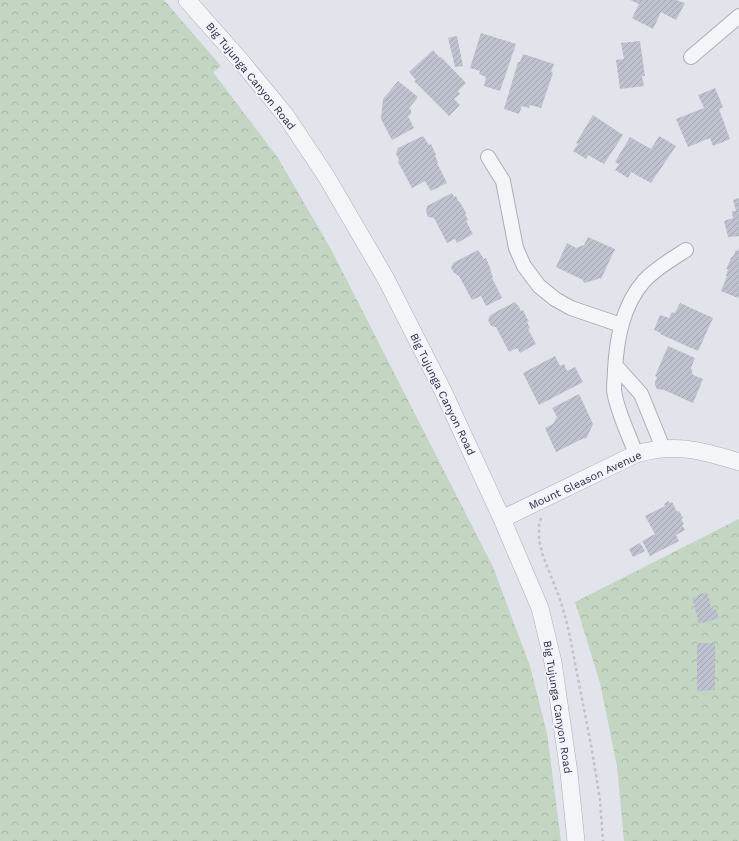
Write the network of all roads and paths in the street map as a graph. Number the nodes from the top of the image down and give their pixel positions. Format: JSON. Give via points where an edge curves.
{"nodes":[{"id":1,"x":187,"y":0,"type":"edge"},
{"id":2,"x":739,"y":16,"type":"edge"},
{"id":3,"x":692,"y":57,"type":"dead end"},
{"id":4,"x":488,"y":157,"type":"dead end"},
{"id":5,"x":686,"y":250,"type":"dead end"},
{"id":6,"x":621,"y":325,"type":"junction"},
{"id":7,"x":616,"y":366,"type":"junction"},
{"id":8,"x":663,"y":448,"type":"junction"},
{"id":9,"x":636,"y":454,"type":"junction"},
{"id":10,"x":739,"y":462,"type":"edge"},
{"id":11,"x":544,"y":499,"type":"junction"},
{"id":12,"x":502,"y":519,"type":"junction"},
{"id":13,"x":576,"y":841,"type":"edge"},
{"id":14,"x":603,"y":841,"type":"edge"}],
"edges":[{"from":1,"to":12,"type":"street","name":"Big Tujunga Canyon Road","via":[[286,116],[326,176],[386,278],[443,391]]},
{"from":2,"to":3,"type":"street"},
{"from":4,"to":6,"type":"street","via":[[503,182],[516,248],[524,266],[539,286],[571,308]]},
{"from":5,"to":6,"type":"street","via":[[644,280],[630,302]]},
{"from":6,"to":7,"type":"street"},
{"from":7,"to":8,"type":"street","via":[[641,394]]},
{"from":7,"to":9,"type":"street","via":[[614,390]]},
{"from":8,"to":9,"type":"street","name":"Mount Gleason Avenue"},
{"from":8,"to":10,"type":"street","name":"Mount Gleason Avenue","via":[[688,448]]},
{"from":9,"to":11,"type":"street","name":"Mount Gleason Avenue"},
{"from":11,"to":12,"type":"street","name":"Mount Gleason Avenue"},
{"from":11,"to":14,"type":"path","via":[[539,540],[560,599],[569,634],[592,750]]},
{"from":12,"to":13,"type":"street","name":"Big Tujunga Canyon Road","via":[[540,608],[553,662]]}]}
